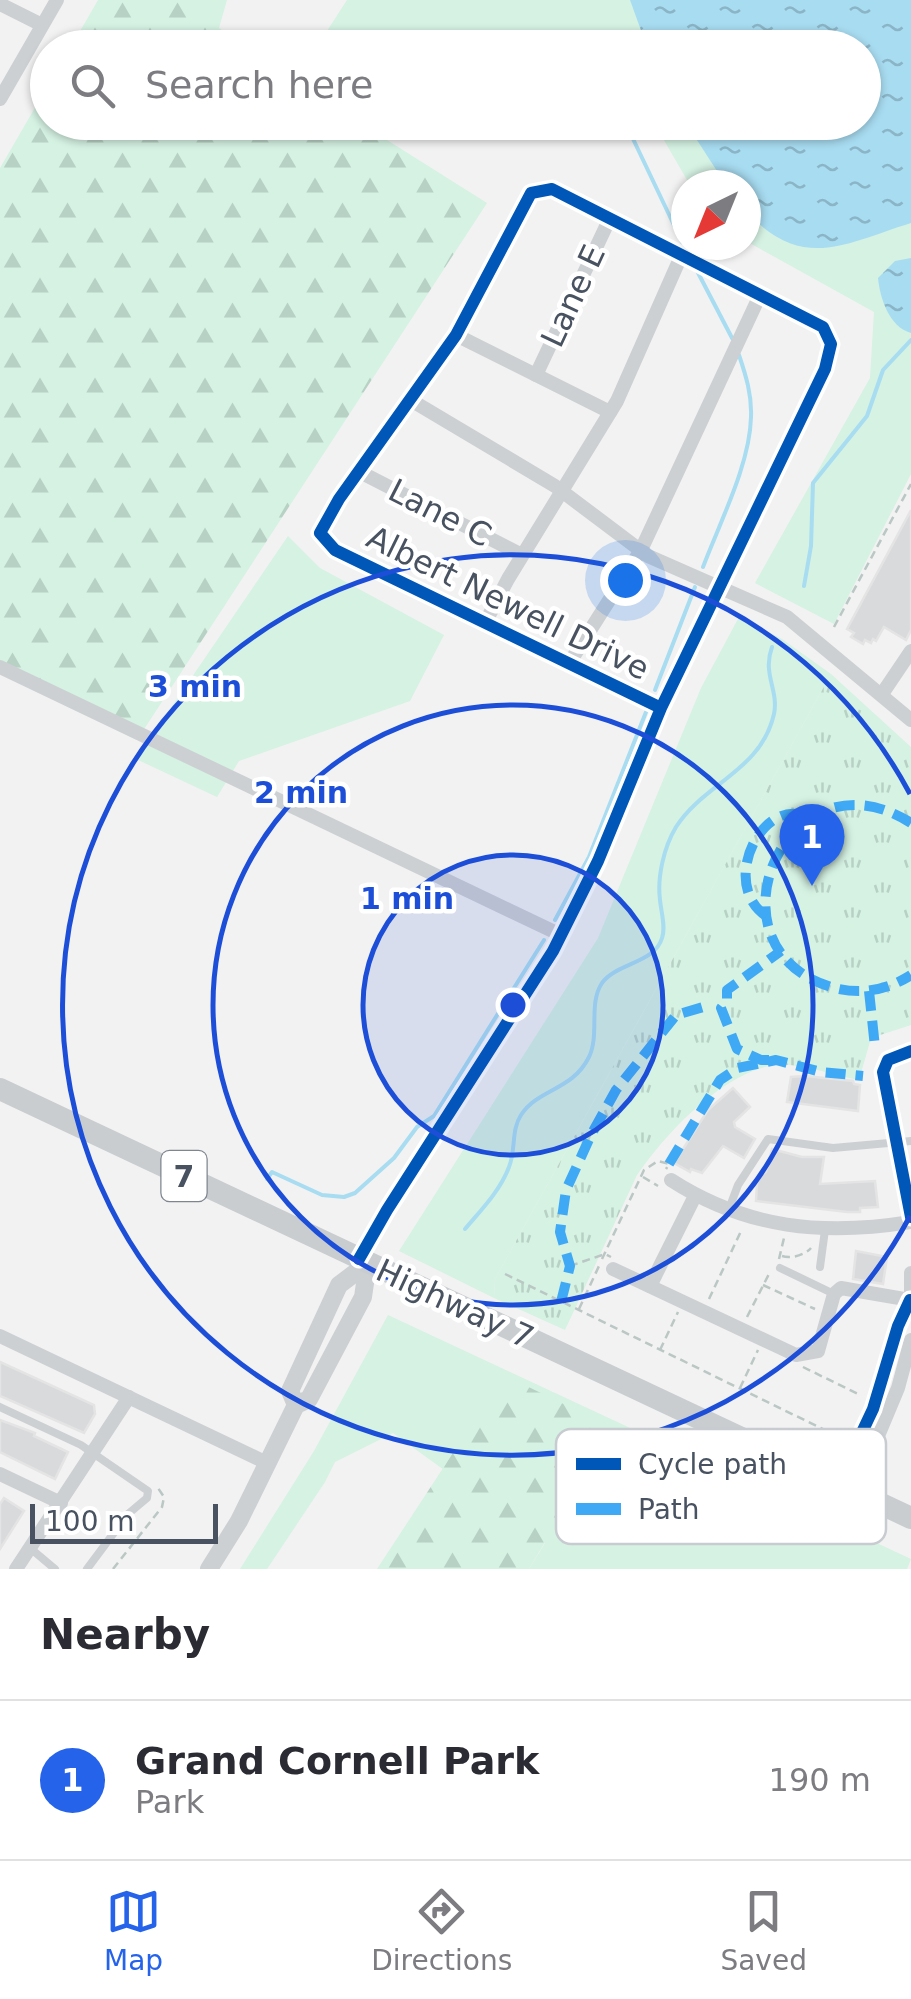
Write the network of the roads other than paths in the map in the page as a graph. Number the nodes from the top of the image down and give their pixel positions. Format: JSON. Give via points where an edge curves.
{"nodes":[{"id":1,"x":56,"y":0,"type":"edge"},
{"id":2,"x":0,"y":4,"type":"edge"},
{"id":3,"x":42,"y":25,"type":"junction"},
{"id":4,"x":39,"y":30,"type":"edge"},
{"id":5,"x":30,"y":46,"type":"edge"},
{"id":6,"x":0,"y":99,"type":"edge"},
{"id":7,"x":610,"y":218,"type":"junction"},
{"id":8,"x":671,"y":248,"type":"edge"},
{"id":9,"x":679,"y":260,"type":"edge"},
{"id":10,"x":694,"y":260,"type":"edge"},
{"id":11,"x":761,"y":293,"type":"junction"},
{"id":12,"x":456,"y":334,"type":"junction"},
{"id":13,"x":536,"y":375,"type":"junction"},
{"id":14,"x":409,"y":399,"type":"junction"},
{"id":15,"x":610,"y":412,"type":"junction"},
{"id":16,"x":358,"y":471,"type":"junction"},
{"id":17,"x":561,"y":491,"type":"junction"},
{"id":18,"x":641,"y":550,"type":"junction"},
{"id":19,"x":522,"y":555,"type":"junction"},
{"id":20,"x":719,"y":587,"type":"junction"},
{"id":21,"x":485,"y":623,"type":"junction"},
{"id":22,"x":911,"y":650,"type":"edge"},
{"id":23,"x":570,"y":662,"type":"junction"},
{"id":24,"x":0,"y":667,"type":"edge"},
{"id":25,"x":882,"y":694,"type":"junction"},
{"id":26,"x":660,"y":708,"type":"junction"},
{"id":27,"x":911,"y":720,"type":"edge"},
{"id":28,"x":561,"y":936,"type":"junction"},
{"id":29,"x":911,"y":1051,"type":"edge"},
{"id":30,"x":0,"y":1089,"type":"edge"},
{"id":31,"x":904,"y":1142,"type":"edge"},
{"id":32,"x":670,"y":1172,"type":"road end"},
{"id":33,"x":695,"y":1196,"type":"junction"},
{"id":34,"x":729,"y":1210,"type":"junction"},
{"id":35,"x":911,"y":1219,"type":"edge"},
{"id":36,"x":825,"y":1230,"type":"junction"},
{"id":37,"x":363,"y":1261,"type":"junction"},
{"id":38,"x":617,"y":1266,"type":"road end"},
{"id":39,"x":820,"y":1267,"type":"dead end"},
{"id":40,"x":780,"y":1268,"type":"dead end"},
{"id":41,"x":911,"y":1274,"type":"edge"},
{"id":42,"x":650,"y":1286,"type":"junction"},
{"id":43,"x":834,"y":1294,"type":"junction"},
{"id":44,"x":911,"y":1302,"type":"edge"},
{"id":45,"x":0,"y":1336,"type":"edge"},
{"id":46,"x":911,"y":1340,"type":"edge"},
{"id":47,"x":129,"y":1398,"type":"junction"},
{"id":48,"x":0,"y":1407,"type":"edge"},
{"id":49,"x":723,"y":1429,"type":"edge"},
{"id":50,"x":866,"y":1429,"type":"edge"},
{"id":51,"x":877,"y":1429,"type":"edge"},
{"id":52,"x":94,"y":1453,"type":"junction"},
{"id":53,"x":267,"y":1464,"type":"junction"},
{"id":54,"x":2,"y":1479,"type":"edge"},
{"id":55,"x":61,"y":1503,"type":"junction"},
{"id":56,"x":886,"y":1506,"type":"edge"},
{"id":57,"x":911,"y":1518,"type":"edge"},
{"id":58,"x":30,"y":1548,"type":"junction"},
{"id":59,"x":16,"y":1569,"type":"edge"},
{"id":60,"x":55,"y":1569,"type":"edge"},
{"id":61,"x":87,"y":1569,"type":"edge"},
{"id":62,"x":209,"y":1569,"type":"edge"}],
"edges":[{"from":1,"to":3,"type":"street"},
{"from":2,"to":3,"type":"street"},
{"from":3,"to":4,"type":"street"},
{"from":5,"to":6,"type":"street"},
{"from":7,"to":8,"type":"street"},
{"from":7,"to":12,"type":"street","name":"Albert Newell Drive","via":[[552,188],[531,192]]},
{"from":7,"to":13,"type":"street","name":"Lane E"},
{"from":9,"to":15,"type":"street"},
{"from":10,"to":11,"type":"street"},
{"from":11,"to":18,"type":"street"},
{"from":11,"to":20,"type":"street","via":[[823,327],[831,344],[825,369]]},
{"from":12,"to":13,"type":"street"},
{"from":12,"to":14,"type":"street","name":"Albert Newell Drive"},
{"from":13,"to":15,"type":"street"},
{"from":14,"to":16,"type":"street","name":"Albert Newell Drive"},
{"from":14,"to":17,"type":"street"},
{"from":15,"to":17,"type":"street"},
{"from":16,"to":19,"type":"street","name":"Lane C"},
{"from":16,"to":21,"type":"street","name":"Albert Newell Drive","via":[[320,533],[335,550]]},
{"from":17,"to":18,"type":"street"},
{"from":17,"to":19,"type":"street"},
{"from":18,"to":20,"type":"street"},
{"from":18,"to":23,"type":"street"},
{"from":19,"to":21,"type":"street"},
{"from":20,"to":25,"type":"street","via":[[787,616]]},
{"from":20,"to":26,"type":"street"},
{"from":21,"to":23,"type":"street","name":"Albert Newell Drive"},
{"from":22,"to":25,"type":"street"},
{"from":23,"to":26,"type":"street","name":"Albert Newell Drive"},
{"from":24,"to":28,"type":"street"},
{"from":25,"to":27,"type":"street"},
{"from":26,"to":28,"type":"street"},
{"from":28,"to":37,"type":"street","via":[[386,1210]]},
{"from":29,"to":31,"type":"street","via":[[885,1066],[884,1084]]},
{"from":30,"to":37,"type":"main road","name":"Highway 7","number":"7"},
{"from":31,"to":34,"type":"lane","via":[[833,1148],[768,1139]]},
{"from":31,"to":35,"type":"street"},
{"from":32,"to":33,"type":"street"},
{"from":33,"to":34,"type":"street"},
{"from":33,"to":42,"type":"street"},
{"from":34,"to":36,"type":"street"},
{"from":35,"to":36,"type":"street"},
{"from":36,"to":39,"type":"lane"},
{"from":37,"to":49,"type":"main road","name":"Highway 7","number":"7"},
{"from":37,"to":53,"type":"street","via":[[340,1286],[290,1391],[296,1405]]},
{"from":38,"to":42,"type":"street"},
{"from":40,"to":43,"type":"lane"},
{"from":41,"to":44,"type":"street"},
{"from":42,"to":43,"type":"street","via":[[796,1355],[818,1350]]},
{"from":43,"to":44,"type":"street","via":[[840,1288]]},
{"from":44,"to":50,"type":"street"},
{"from":45,"to":47,"type":"street"},
{"from":46,"to":51,"type":"street","via":[[898,1388]]},
{"from":47,"to":52,"type":"street"},
{"from":47,"to":53,"type":"street"},
{"from":48,"to":52,"type":"lane"},
{"from":52,"to":55,"type":"street"},
{"from":52,"to":61,"type":"lane","via":[[148,1492]]},
{"from":53,"to":62,"type":"street"},
{"from":54,"to":55,"type":"street"},
{"from":55,"to":58,"type":"street"},
{"from":56,"to":57,"type":"main road","name":"Highway 7","number":"7"},
{"from":58,"to":59,"type":"street"},
{"from":58,"to":60,"type":"lane"}]}
